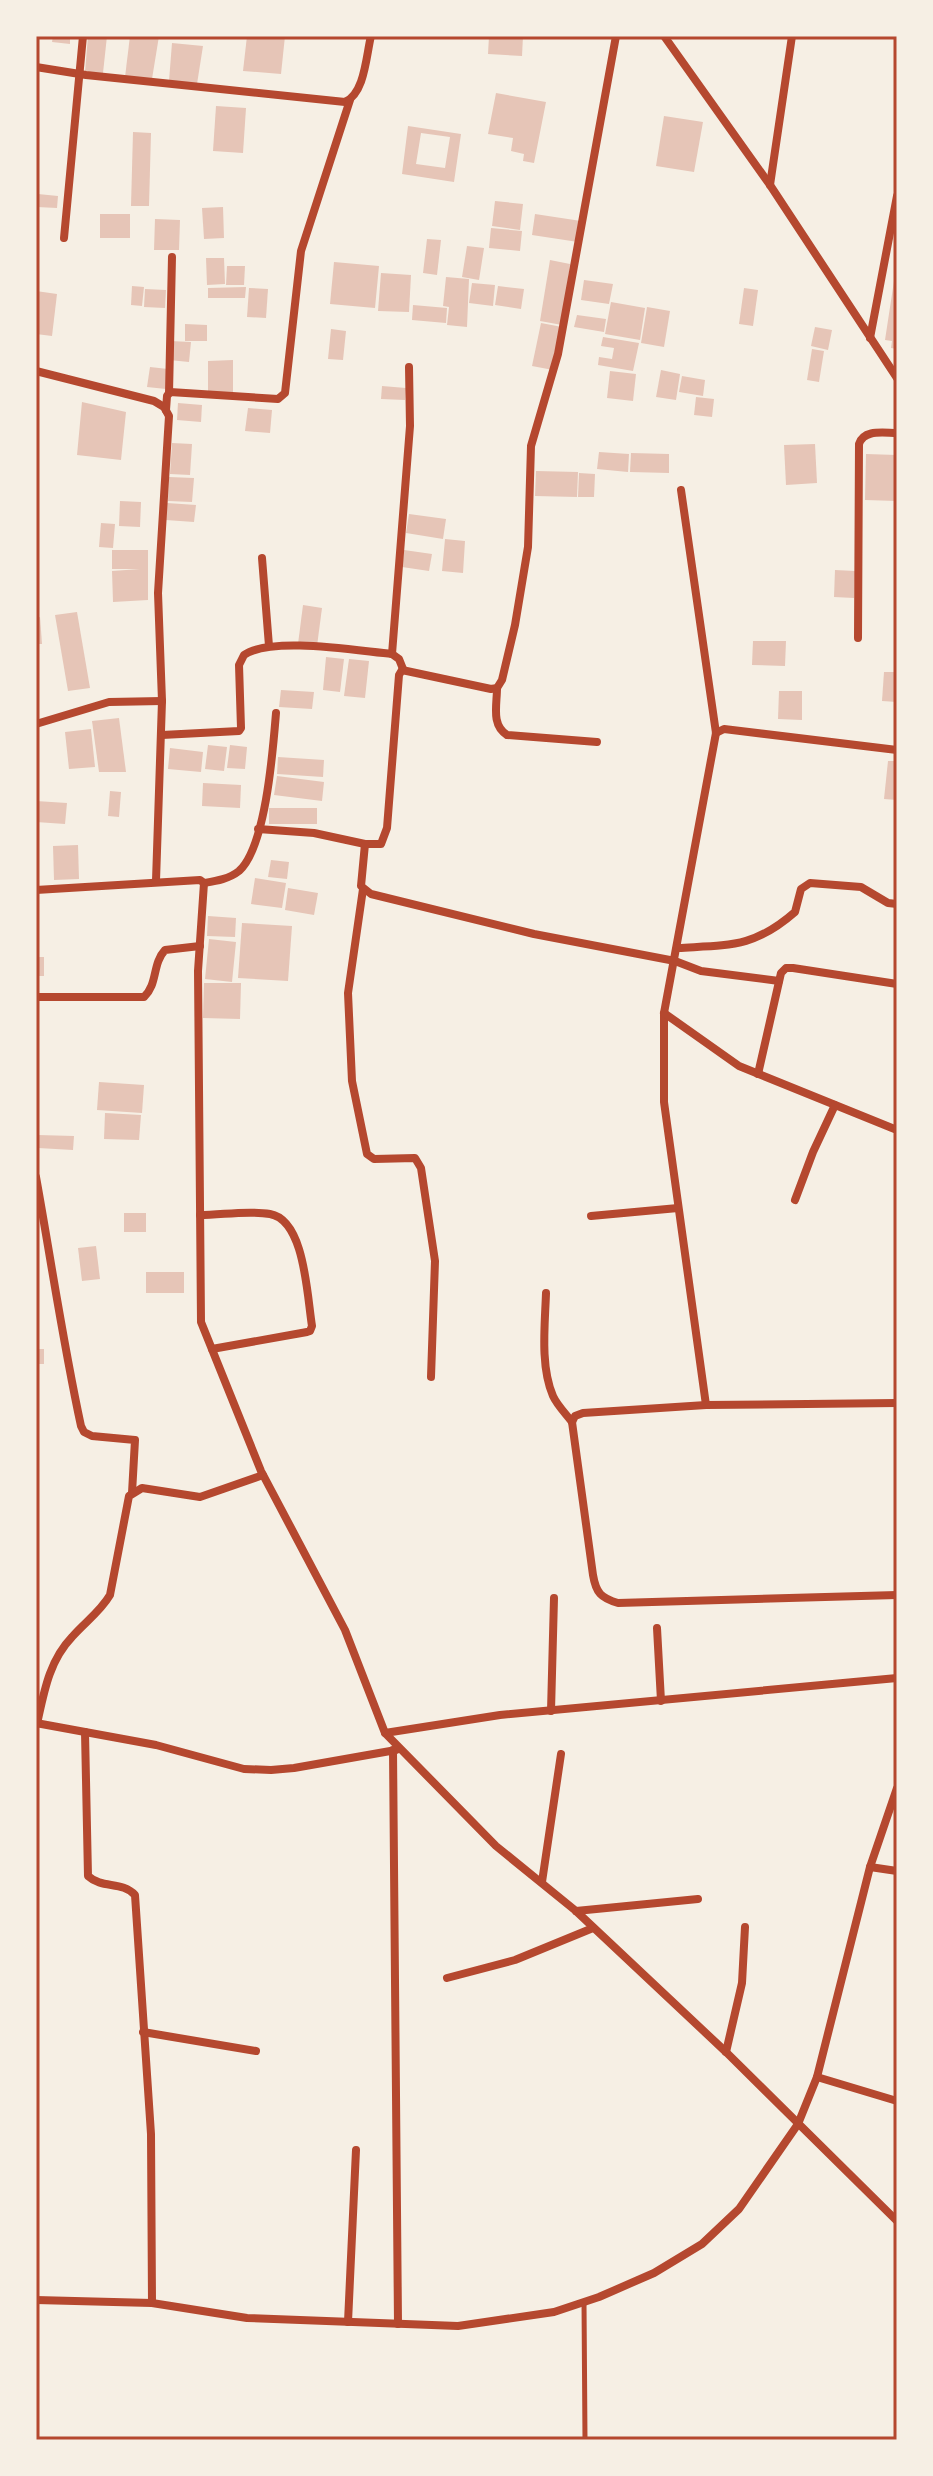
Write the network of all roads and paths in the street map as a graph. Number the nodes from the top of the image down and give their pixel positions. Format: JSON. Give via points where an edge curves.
{"nodes":[{"id":1,"x":83,"y":36,"type":"edge"},
{"id":2,"x":371,"y":36,"type":"edge"},
{"id":3,"x":616,"y":36,"type":"edge"},
{"id":4,"x":664,"y":36,"type":"edge"},
{"id":5,"x":792,"y":36,"type":"edge"},
{"id":6,"x":36,"y":67,"type":"edge"},
{"id":7,"x":79,"y":72,"type":"junction"},
{"id":8,"x":350,"y":100,"type":"junction"},
{"id":9,"x":770,"y":185,"type":"junction"},
{"id":10,"x":897,"y":196,"type":"edge"},
{"id":11,"x":64,"y":238,"type":"dead end"},
{"id":12,"x":172,"y":257,"type":"dead end"},
{"id":13,"x":870,"y":339,"type":"junction"},
{"id":14,"x":409,"y":367,"type":"dead end"},
{"id":15,"x":36,"y":371,"type":"edge"},
{"id":16,"x":897,"y":378,"type":"edge"},
{"id":17,"x":169,"y":393,"type":"junction"},
{"id":18,"x":166,"y":410,"type":"junction"},
{"id":19,"x":897,"y":433,"type":"edge"},
{"id":20,"x":681,"y":490,"type":"dead end"},
{"id":21,"x":262,"y":558,"type":"dead end"},
{"id":22,"x":858,"y":638,"type":"dead end"},
{"id":23,"x":269,"y":646,"type":"junction"},
{"id":24,"x":392,"y":654,"type":"junction"},
{"id":25,"x":403,"y":669,"type":"junction"},
{"id":26,"x":497,"y":688,"type":"junction"},
{"id":27,"x":162,"y":701,"type":"junction"},
{"id":28,"x":276,"y":713,"type":"dead end"},
{"id":29,"x":36,"y":724,"type":"edge"},
{"id":30,"x":716,"y":733,"type":"junction"},
{"id":31,"x":162,"y":735,"type":"junction"},
{"id":32,"x":597,"y":742,"type":"dead end"},
{"id":33,"x":897,"y":750,"type":"edge"},
{"id":34,"x":258,"y":829,"type":"junction"},
{"id":35,"x":365,"y":844,"type":"junction"},
{"id":36,"x":156,"y":881,"type":"junction"},
{"id":37,"x":204,"y":883,"type":"junction"},
{"id":38,"x":363,"y":889,"type":"junction"},
{"id":39,"x":36,"y":890,"type":"edge"},
{"id":40,"x":897,"y":904,"type":"edge"},
{"id":41,"x":200,"y":946,"type":"junction"},
{"id":42,"x":678,"y":948,"type":"junction"},
{"id":43,"x":675,"y":961,"type":"junction"},
{"id":44,"x":779,"y":981,"type":"junction"},
{"id":45,"x":897,"y":984,"type":"edge"},
{"id":46,"x":36,"y":997,"type":"edge"},
{"id":47,"x":664,"y":1013,"type":"junction"},
{"id":48,"x":758,"y":1074,"type":"junction"},
{"id":49,"x":835,"y":1105,"type":"junction"},
{"id":50,"x":897,"y":1130,"type":"edge"},
{"id":51,"x":36,"y":1177,"type":"edge"},
{"id":52,"x":795,"y":1200,"type":"dead end"},
{"id":53,"x":678,"y":1208,"type":"junction"},
{"id":54,"x":200,"y":1215,"type":"junction"},
{"id":55,"x":591,"y":1216,"type":"dead end"},
{"id":56,"x":546,"y":1293,"type":"dead end"},
{"id":57,"x":212,"y":1349,"type":"junction"},
{"id":58,"x":431,"y":1377,"type":"dead end"},
{"id":59,"x":897,"y":1403,"type":"edge"},
{"id":60,"x":706,"y":1405,"type":"junction"},
{"id":61,"x":572,"y":1422,"type":"junction"},
{"id":62,"x":263,"y":1475,"type":"junction"},
{"id":63,"x":132,"y":1493,"type":"junction"},
{"id":64,"x":897,"y":1595,"type":"edge"},
{"id":65,"x":554,"y":1598,"type":"dead end"},
{"id":66,"x":657,"y":1628,"type":"dead end"},
{"id":67,"x":897,"y":1678,"type":"edge"},
{"id":68,"x":661,"y":1701,"type":"junction"},
{"id":69,"x":551,"y":1711,"type":"junction"},
{"id":70,"x":36,"y":1724,"type":"edge"},
{"id":71,"x":85,"y":1732,"type":"junction"},
{"id":72,"x":385,"y":1733,"type":"junction"},
{"id":73,"x":396,"y":1750,"type":"junction"},
{"id":74,"x":561,"y":1754,"type":"dead end"},
{"id":75,"x":897,"y":1788,"type":"edge"},
{"id":76,"x":870,"y":1867,"type":"junction"},
{"id":77,"x":897,"y":1871,"type":"edge"},
{"id":78,"x":542,"y":1882,"type":"junction"},
{"id":79,"x":698,"y":1899,"type":"dead end"},
{"id":80,"x":576,"y":1911,"type":"junction"},
{"id":81,"x":745,"y":1927,"type":"dead end"},
{"id":82,"x":593,"y":1928,"type":"junction"},
{"id":83,"x":447,"y":1978,"type":"dead end"},
{"id":84,"x":143,"y":2032,"type":"junction"},
{"id":85,"x":256,"y":2051,"type":"dead end"},
{"id":86,"x":726,"y":2052,"type":"junction"},
{"id":87,"x":817,"y":2077,"type":"junction"},
{"id":88,"x":897,"y":2101,"type":"edge"},
{"id":89,"x":798,"y":2124,"type":"junction"},
{"id":90,"x":356,"y":2150,"type":"dead end"},
{"id":91,"x":897,"y":2221,"type":"edge"},
{"id":92,"x":36,"y":2300,"type":"edge"},
{"id":93,"x":584,"y":2302,"type":"junction"},
{"id":94,"x":152,"y":2303,"type":"junction"},
{"id":95,"x":348,"y":2322,"type":"junction"},
{"id":96,"x":398,"y":2324,"type":"junction"},
{"id":97,"x":585,"y":2440,"type":"edge"}],
"edges":[{"from":1,"to":7,"type":"street"},
{"from":2,"to":8,"type":"street","via":[[359,88]]},
{"from":3,"to":26,"type":"street","via":[[558,354],[531,446],[528,547],[515,625]]},
{"from":4,"to":9,"type":"street"},
{"from":5,"to":9,"type":"street"},
{"from":6,"to":7,"type":"street"},
{"from":7,"to":8,"type":"street"},
{"from":7,"to":11,"type":"street"},
{"from":8,"to":17,"type":"street","via":[[301,251],[285,393],[278,399]]},
{"from":9,"to":13,"type":"street"},
{"from":10,"to":13,"type":"street"},
{"from":12,"to":17,"type":"street"},
{"from":13,"to":16,"type":"street"},
{"from":14,"to":24,"type":"street","via":[[410,426]]},
{"from":15,"to":18,"type":"street","via":[[154,401]]},
{"from":17,"to":18,"type":"street"},
{"from":18,"to":27,"type":"street","via":[[158,593]]},
{"from":19,"to":22,"type":"street","via":[[868,433],[859,444]]},
{"from":20,"to":30,"type":"street"},
{"from":21,"to":23,"type":"street"},
{"from":23,"to":24,"type":"street"},
{"from":23,"to":31,"type":"street","via":[[241,659],[239,731]]},
{"from":24,"to":25,"type":"street"},
{"from":25,"to":26,"type":"street"},
{"from":25,"to":35,"type":"street","via":[[387,828],[381,844]]},
{"from":26,"to":32,"type":"street","via":[[496,722],[507,735]]},
{"from":27,"to":29,"type":"street","via":[[100,704]]},
{"from":27,"to":31,"type":"street"},
{"from":28,"to":34,"type":"street"},
{"from":30,"to":33,"type":"street","via":[[724,729]]},
{"from":30,"to":42,"type":"street"},
{"from":31,"to":36,"type":"street"},
{"from":34,"to":35,"type":"street"},
{"from":34,"to":37,"type":"street","via":[[248,861],[237,873]]},
{"from":35,"to":38,"type":"street"},
{"from":36,"to":37,"type":"street"},
{"from":36,"to":39,"type":"street"},
{"from":37,"to":41,"type":"street"},
{"from":38,"to":43,"type":"street","via":[[534,934]]},
{"from":38,"to":58,"type":"street","via":[[348,993],[352,1081],[367,1154],[374,1159],[415,1158],[421,1168],[435,1261]]},
{"from":40,"to":42,"type":"street","via":[[861,887],[810,883],[801,889],[798,909],[791,916],[749,942]]},
{"from":41,"to":46,"type":"street","via":[[165,950],[144,997]]},
{"from":41,"to":54,"type":"street"},
{"from":42,"to":43,"type":"street"},
{"from":43,"to":44,"type":"street","via":[[701,971]]},
{"from":43,"to":47,"type":"street"},
{"from":44,"to":45,"type":"street","via":[[784,969],[793,968]]},
{"from":44,"to":48,"type":"street"},
{"from":47,"to":48,"type":"street"},
{"from":47,"to":53,"type":"street","via":[[664,1102]]},
{"from":48,"to":49,"type":"street"},
{"from":49,"to":50,"type":"street"},
{"from":49,"to":52,"type":"street"},
{"from":51,"to":63,"type":"street","via":[[81,1426],[92,1436],[135,1440]]},
{"from":53,"to":55,"type":"street"},
{"from":53,"to":60,"type":"street"},
{"from":54,"to":57,"type":"street","via":[[201,1322]]},
{"from":54,"to":57,"type":"street","via":[[271,1214],[289,1225],[297,1239],[312,1326],[307,1332]]},
{"from":56,"to":61,"type":"street","via":[[544,1348],[551,1387]]},
{"from":57,"to":62,"type":"street"},
{"from":59,"to":60,"type":"street"},
{"from":60,"to":61,"type":"street","via":[[583,1413]]},
{"from":61,"to":64,"type":"street","via":[[595,1588],[602,1598],[618,1603]]},
{"from":62,"to":63,"type":"street","via":[[200,1497],[142,1488]]},
{"from":62,"to":72,"type":"street","via":[[345,1630]]},
{"from":63,"to":70,"type":"street","via":[[110,1595],[57,1656]]},
{"from":65,"to":69,"type":"street"},
{"from":66,"to":68,"type":"street"},
{"from":67,"to":68,"type":"street"},
{"from":68,"to":69,"type":"street"},
{"from":69,"to":72,"type":"street"},
{"from":70,"to":71,"type":"street"},
{"from":71,"to":73,"type":"street","via":[[244,1769],[294,1768]]},
{"from":71,"to":84,"type":"street","via":[[88,1876],[135,1895]]},
{"from":72,"to":73,"type":"street"},
{"from":73,"to":78,"type":"street","via":[[496,1846]]},
{"from":73,"to":96,"type":"street"},
{"from":74,"to":78,"type":"street"},
{"from":75,"to":76,"type":"street"},
{"from":76,"to":77,"type":"street"},
{"from":76,"to":87,"type":"street"},
{"from":78,"to":80,"type":"street"},
{"from":79,"to":80,"type":"street"},
{"from":80,"to":82,"type":"street"},
{"from":81,"to":86,"type":"street","via":[[742,1983]]},
{"from":82,"to":83,"type":"street","via":[[515,1960]]},
{"from":82,"to":86,"type":"street"},
{"from":84,"to":85,"type":"street"},
{"from":84,"to":94,"type":"street","via":[[151,2134]]},
{"from":86,"to":89,"type":"street"},
{"from":87,"to":88,"type":"street"},
{"from":87,"to":89,"type":"street"},
{"from":89,"to":91,"type":"street"},
{"from":89,"to":93,"type":"street","via":[[739,2209],[702,2244],[654,2273]]},
{"from":90,"to":95,"type":"street"},
{"from":92,"to":94,"type":"street"},
{"from":93,"to":96,"type":"street","via":[[554,2312],[458,2326]]},
{"from":93,"to":97,"type":"lane"},
{"from":94,"to":95,"type":"street","via":[[247,2318]]},
{"from":95,"to":96,"type":"street"}]}
